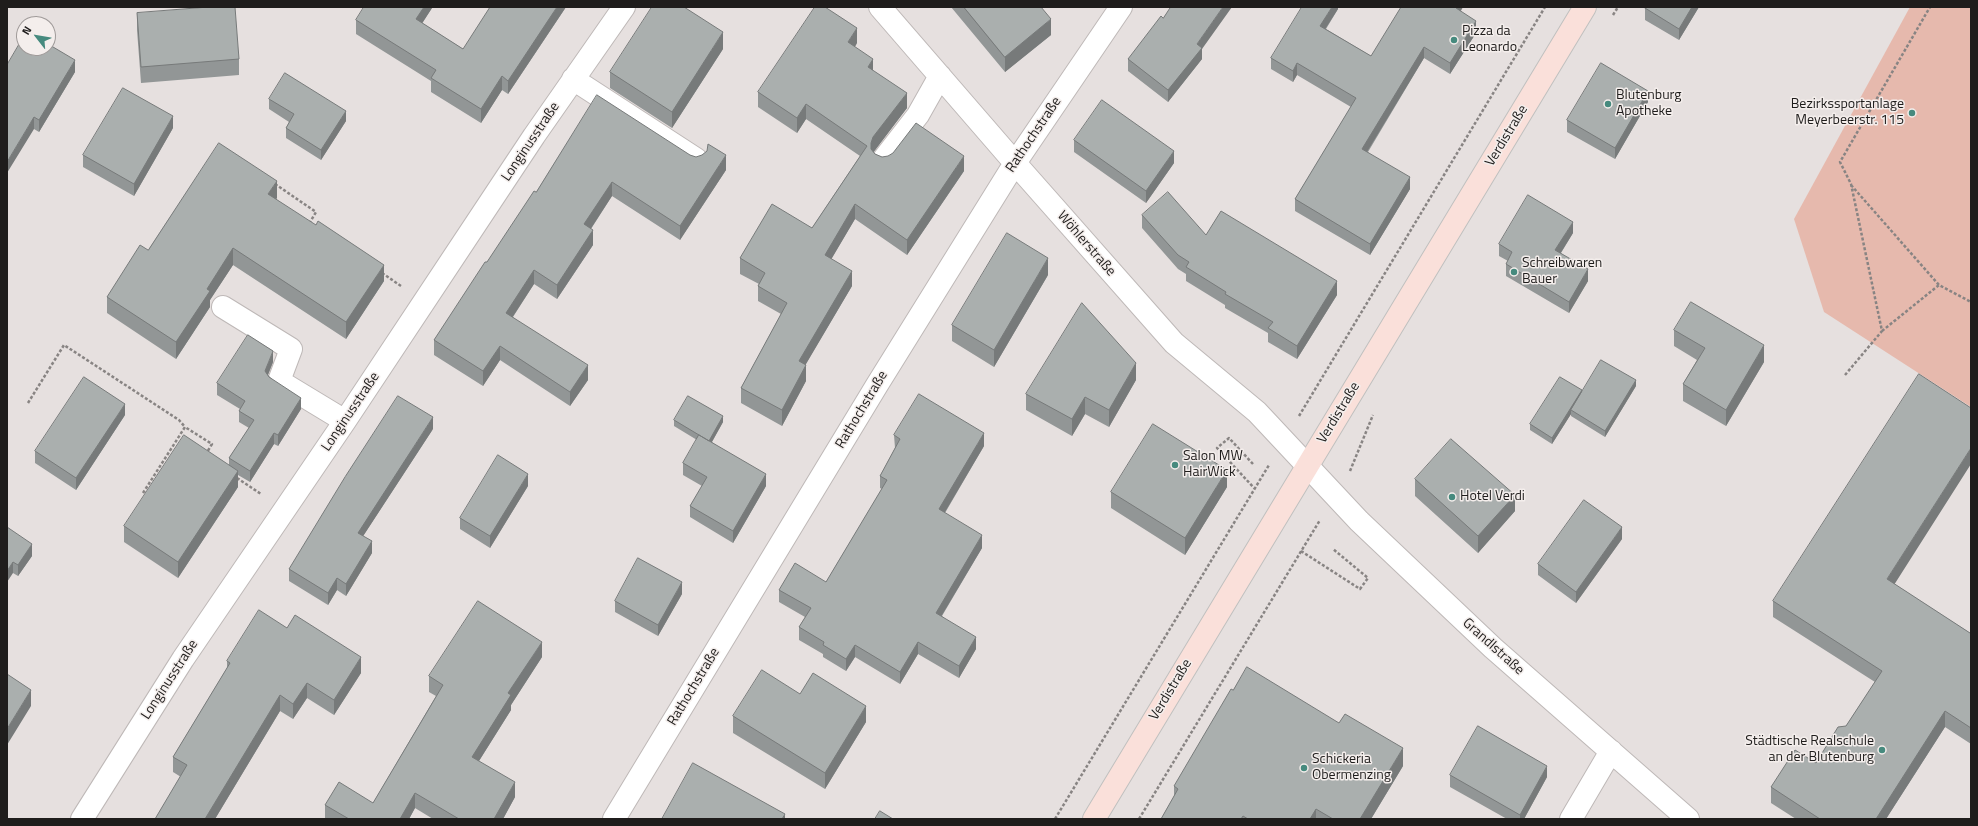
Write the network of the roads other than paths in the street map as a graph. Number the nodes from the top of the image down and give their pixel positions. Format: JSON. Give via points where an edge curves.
{"nodes":[{"id":1,"x":624,"y":7,"type":"edge"},
{"id":2,"x":880,"y":7,"type":"edge"},
{"id":3,"x":1121,"y":7,"type":"edge"},
{"id":4,"x":1585,"y":7,"type":"edge"},
{"id":5,"x":940,"y":76,"type":"junction"},
{"id":6,"x":573,"y":80,"type":"junction"},
{"id":7,"x":696,"y":159,"type":"edge"},
{"id":8,"x":883,"y":160,"type":"edge"},
{"id":9,"x":1015,"y":164,"type":"junction"},
{"id":10,"x":223,"y":307,"type":"dead end"},
{"id":11,"x":345,"y":421,"type":"junction"},
{"id":12,"x":1307,"y":466,"type":"junction"},
{"id":13,"x":1611,"y":751,"type":"junction"},
{"id":14,"x":82,"y":819,"type":"edge"},
{"id":15,"x":614,"y":819,"type":"edge"},
{"id":16,"x":1094,"y":819,"type":"edge"},
{"id":17,"x":1572,"y":819,"type":"edge"},
{"id":18,"x":1688,"y":819,"type":"edge"}],
"edges":[{"from":1,"to":6,"type":"street","name":"Longinusstraße"},
{"from":2,"to":5,"type":"street","name":"Wöhlerstraße"},
{"from":3,"to":9,"type":"street","name":"Rathochstraße"},
{"from":4,"to":12,"type":"main road","name":"Verdistraße"},
{"from":5,"to":8,"type":"street","via":[[918,116]]},
{"from":5,"to":9,"type":"street","name":"Wöhlerstraße"},
{"from":6,"to":7,"type":"street"},
{"from":6,"to":11,"type":"street","name":"Longinusstraße"},
{"from":9,"to":12,"type":"street","name":"Wöhlerstraße","via":[[1174,343],[1257,412]]},
{"from":9,"to":15,"type":"street","name":"Rathochstraße"},
{"from":10,"to":11,"type":"street","via":[[291,349],[279,382]]},
{"from":11,"to":14,"type":"street","name":"Longinusstraße","via":[[183,659]]},
{"from":12,"to":13,"type":"street","name":"Grandlstraße","via":[[1359,521],[1493,648]]},
{"from":12,"to":16,"type":"main road","name":"Verdistraße"},
{"from":13,"to":17,"type":"street"},
{"from":13,"to":18,"type":"street","name":"Grandlstraße"}]}
